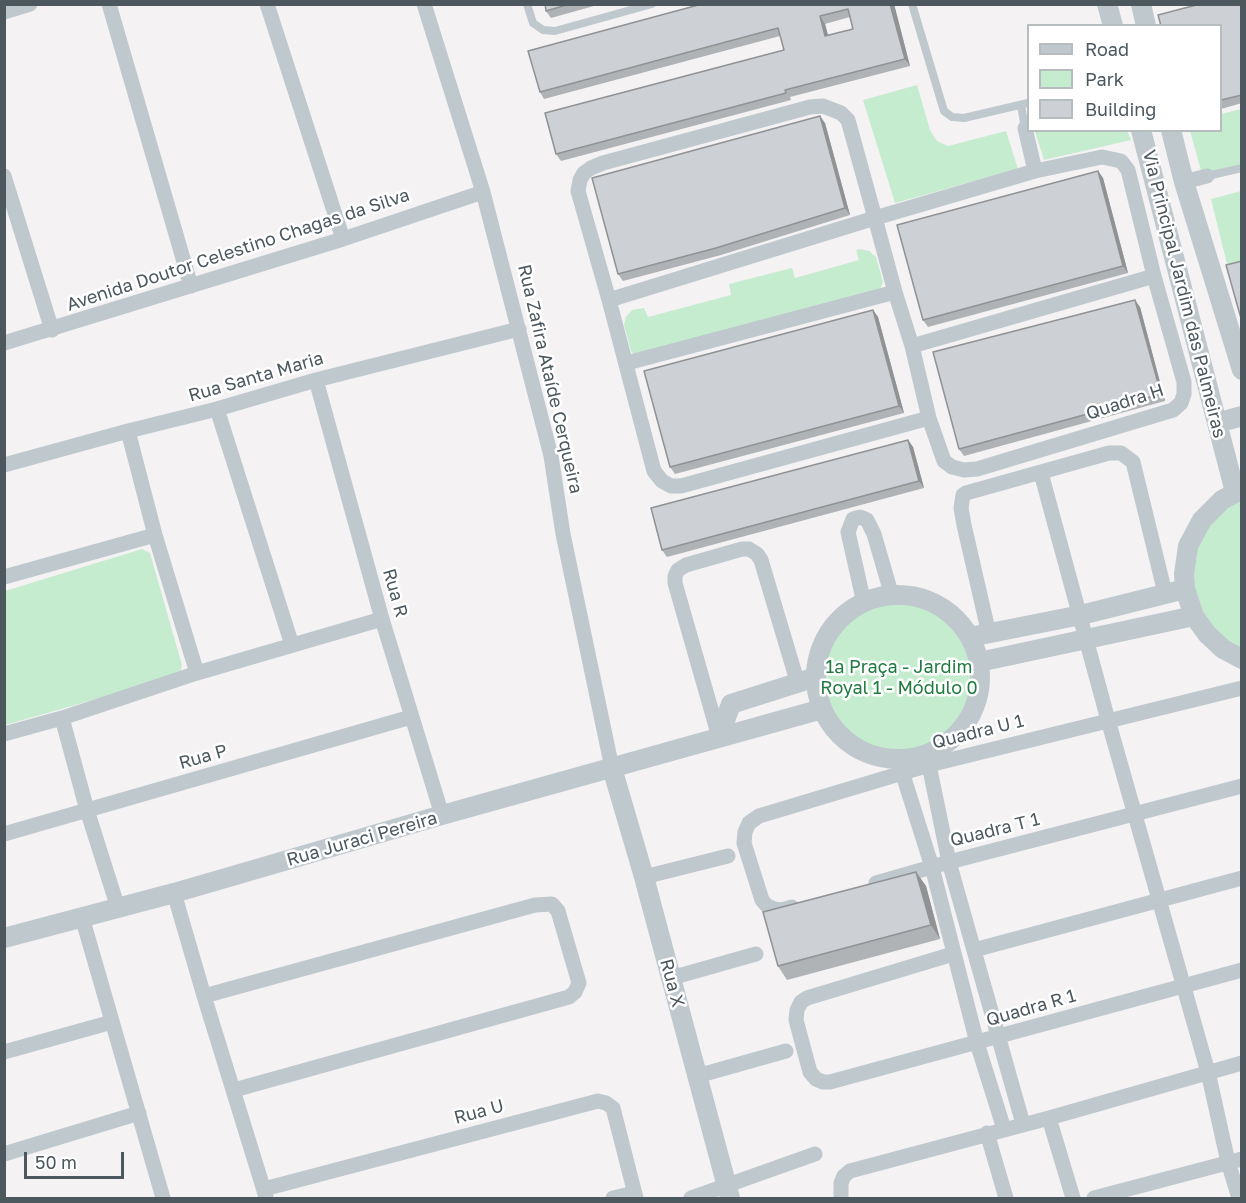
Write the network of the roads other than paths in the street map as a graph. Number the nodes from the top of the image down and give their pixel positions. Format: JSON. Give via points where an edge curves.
{"nodes":[{"id":1,"x":30,"y":4,"type":"edge"},
{"id":2,"x":110,"y":4,"type":"edge"},
{"id":3,"x":267,"y":4,"type":"edge"},
{"id":4,"x":424,"y":4,"type":"edge"},
{"id":5,"x":527,"y":4,"type":"edge"},
{"id":6,"x":652,"y":4,"type":"edge"},
{"id":7,"x":912,"y":4,"type":"edge"},
{"id":8,"x":1107,"y":4,"type":"edge"},
{"id":9,"x":1141,"y":4,"type":"edge"},
{"id":10,"x":4,"y":12,"type":"edge"},
{"id":11,"x":1112,"y":24,"type":"edge"},
{"id":12,"x":1146,"y":24,"type":"edge"},
{"id":13,"x":1025,"y":104,"type":"edge"},
{"id":14,"x":1025,"y":128,"type":"joint"},
{"id":15,"x":1142,"y":132,"type":"edge"},
{"id":16,"x":1171,"y":132,"type":"edge"},
{"id":17,"x":1178,"y":159,"type":"junction"},
{"id":18,"x":1151,"y":166,"type":"junction"},
{"id":19,"x":1242,"y":168,"type":"edge"},
{"id":20,"x":1035,"y":171,"type":"junction"},
{"id":21,"x":4,"y":176,"type":"edge"},
{"id":22,"x":1207,"y":176,"type":"joint"},
{"id":23,"x":1184,"y":182,"type":"junction"},
{"id":24,"x":483,"y":192,"type":"junction"},
{"id":25,"x":875,"y":218,"type":"junction"},
{"id":26,"x":343,"y":239,"type":"junction"},
{"id":27,"x":1154,"y":276,"type":"junction"},
{"id":28,"x":191,"y":286,"type":"junction"},
{"id":29,"x":895,"y":292,"type":"junction"},
{"id":30,"x":609,"y":300,"type":"junction"},
{"id":31,"x":519,"y":329,"type":"junction"},
{"id":32,"x":52,"y":330,"type":"junction"},
{"id":33,"x":4,"y":343,"type":"edge"},
{"id":34,"x":912,"y":346,"type":"junction"},
{"id":35,"x":627,"y":363,"type":"junction"},
{"id":36,"x":1242,"y":370,"type":"edge"},
{"id":37,"x":316,"y":380,"type":"junction"},
{"id":38,"x":217,"y":409,"type":"junction"},
{"id":39,"x":1242,"y":416,"type":"edge"},
{"id":40,"x":929,"y":418,"type":"junction"},
{"id":41,"x":1217,"y":423,"type":"junction"},
{"id":42,"x":128,"y":431,"type":"junction"},
{"id":43,"x":4,"y":465,"type":"edge"},
{"id":44,"x":1041,"y":473,"type":"junction"},
{"id":45,"x":1238,"y":491,"type":"edge"},
{"id":46,"x":155,"y":535,"type":"junction"},
{"id":47,"x":4,"y":577,"type":"edge"},
{"id":48,"x":1185,"y":589,"type":"junction"},
{"id":49,"x":1165,"y":593,"type":"junction"},
{"id":50,"x":892,"y":596,"type":"junction"},
{"id":51,"x":864,"y":603,"type":"junction"},
{"id":52,"x":1081,"y":615,"type":"junction"},
{"id":53,"x":1194,"y":616,"type":"junction"},
{"id":54,"x":382,"y":619,"type":"junction"},
{"id":55,"x":979,"y":635,"type":"junction"},
{"id":56,"x":1086,"y":638,"type":"junction"},
{"id":57,"x":292,"y":645,"type":"junction"},
{"id":58,"x":1242,"y":659,"type":"edge"},
{"id":59,"x":979,"y":662,"type":"junction"},
{"id":60,"x":197,"y":673,"type":"junction"},
{"id":61,"x":807,"y":681,"type":"junction"},
{"id":62,"x":1242,"y":688,"type":"edge"},
{"id":63,"x":822,"y":709,"type":"junction"},
{"id":64,"x":411,"y":717,"type":"junction"},
{"id":65,"x":62,"y":718,"type":"junction"},
{"id":66,"x":1108,"y":720,"type":"junction"},
{"id":67,"x":4,"y":734,"type":"edge"},
{"id":68,"x":719,"y":737,"type":"junction"},
{"id":69,"x":929,"y":759,"type":"junction"},
{"id":70,"x":901,"y":766,"type":"junction"},
{"id":71,"x":612,"y":768,"type":"junction"},
{"id":72,"x":1242,"y":786,"type":"edge"},
{"id":73,"x":87,"y":810,"type":"junction"},
{"id":74,"x":442,"y":815,"type":"junction"},
{"id":75,"x":1135,"y":815,"type":"junction"},
{"id":76,"x":4,"y":834,"type":"edge"},
{"id":77,"x":728,"y":856,"type":"dead end"},
{"id":78,"x":949,"y":862,"type":"junction"},
{"id":79,"x":932,"y":867,"type":"junction"},
{"id":80,"x":644,"y":877,"type":"junction"},
{"id":81,"x":1242,"y":878,"type":"edge"},
{"id":82,"x":863,"y":887,"type":"edge"},
{"id":83,"x":174,"y":893,"type":"junction"},
{"id":84,"x":1158,"y":900,"type":"junction"},
{"id":85,"x":806,"y":903,"type":"edge"},
{"id":86,"x":118,"y":908,"type":"junction"},
{"id":87,"x":82,"y":917,"type":"junction"},
{"id":88,"x":4,"y":938,"type":"edge"},
{"id":89,"x":974,"y":950,"type":"junction"},
{"id":90,"x":756,"y":954,"type":"dead end"},
{"id":91,"x":953,"y":954,"type":"junction"},
{"id":92,"x":1242,"y":970,"type":"edge"},
{"id":93,"x":671,"y":978,"type":"junction"},
{"id":94,"x":1183,"y":986,"type":"junction"},
{"id":95,"x":204,"y":996,"type":"junction"},
{"id":96,"x":112,"y":1022,"type":"junction"},
{"id":97,"x":999,"y":1038,"type":"junction"},
{"id":98,"x":977,"y":1043,"type":"junction"},
{"id":99,"x":786,"y":1051,"type":"dead end"},
{"id":100,"x":4,"y":1052,"type":"edge"},
{"id":101,"x":1242,"y":1063,"type":"edge"},
{"id":102,"x":1208,"y":1072,"type":"junction"},
{"id":103,"x":697,"y":1076,"type":"junction"},
{"id":104,"x":234,"y":1090,"type":"junction"},
{"id":105,"x":139,"y":1113,"type":"junction"},
{"id":106,"x":1049,"y":1118,"type":"junction"},
{"id":107,"x":1023,"y":1124,"type":"junction"},
{"id":108,"x":1004,"y":1129,"type":"junction"},
{"id":109,"x":987,"y":1133,"type":"junction"},
{"id":110,"x":4,"y":1154,"type":"edge"},
{"id":111,"x":815,"y":1154,"type":"dead end"},
{"id":112,"x":1235,"y":1160,"type":"edge"},
{"id":113,"x":728,"y":1192,"type":"edge"},
{"id":114,"x":265,"y":1194,"type":"edge"},
{"id":115,"x":635,"y":1196,"type":"edge"},
{"id":116,"x":163,"y":1198,"type":"edge"},
{"id":117,"x":613,"y":1198,"type":"edge"},
{"id":118,"x":691,"y":1198,"type":"edge"},
{"id":119,"x":842,"y":1198,"type":"edge"},
{"id":120,"x":1006,"y":1198,"type":"edge"},
{"id":121,"x":1073,"y":1198,"type":"edge"},
{"id":122,"x":1094,"y":1198,"type":"edge"},
{"id":123,"x":1239,"y":1198,"type":"edge"}],
"edges":[{"from":1,"to":10,"type":"street"},
{"from":2,"to":28,"type":"street"},
{"from":3,"to":26,"type":"street"},
{"from":4,"to":24,"type":"street","name":"Rua Zafira Ataíde Cerqueira"},
{"from":5,"to":6,"type":"lane","via":[[533,23],[543,30],[555,31]]},
{"from":7,"to":13,"type":"lane","via":[[944,111],[952,117],[964,118]]},
{"from":8,"to":11,"type":"street"},
{"from":9,"to":12,"type":"street"},
{"from":13,"to":14,"type":"lane"},
{"from":14,"to":20,"type":"street"},
{"from":15,"to":18,"type":"street","name":"Via Principal Jardim das Palmeiras"},
{"from":16,"to":17,"type":"street","name":"Via Principal Jardim das Palmeiras"},
{"from":17,"to":18,"type":"street"},
{"from":17,"to":23,"type":"street","name":"Via Principal Jardim das Palmeiras"},
{"from":18,"to":41,"type":"street","name":"Via Principal Jardim das Palmeiras"},
{"from":19,"to":22,"type":"lane"},
{"from":20,"to":25,"type":"street"},
{"from":20,"to":27,"type":"street","name":"Quadra H","via":[[1102,157],[1121,161],[1128,170]]},
{"from":21,"to":32,"type":"street"},
{"from":22,"to":23,"type":"street"},
{"from":23,"to":36,"type":"street","name":"Via Principal Jardim das Palmeiras"},
{"from":24,"to":26,"type":"street","name":"Avenida Doutor Celestino Chagas da Silva"},
{"from":24,"to":31,"type":"street","name":"Rua Zafira Ataíde Cerqueira"},
{"from":25,"to":29,"type":"street"},
{"from":25,"to":30,"type":"street"},
{"from":25,"to":30,"type":"street","via":[[848,120],[823,106],[603,163],[584,173],[578,191]]},
{"from":26,"to":28,"type":"street","name":"Avenida Doutor Celestino Chagas da Silva"},
{"from":27,"to":34,"type":"street"},
{"from":27,"to":40,"type":"street","name":"Quadra H","via":[[1184,382],[1181,404],[1173,410],[964,470],[944,461]]},
{"from":28,"to":32,"type":"street","name":"Avenida Doutor Celestino Chagas da Silva"},
{"from":29,"to":34,"type":"street"},
{"from":29,"to":35,"type":"street"},
{"from":30,"to":35,"type":"street"},
{"from":31,"to":37,"type":"street","name":"Rua Santa Maria"},
{"from":31,"to":71,"type":"street","name":"Rua Zafira Ataíde Cerqueira","via":[[551,456],[563,534]]},
{"from":32,"to":33,"type":"street","name":"Avenida Doutor Celestino Chagas da Silva"},
{"from":34,"to":40,"type":"street"},
{"from":35,"to":40,"type":"street","via":[[654,471],[670,486]]},
{"from":37,"to":38,"type":"street","name":"Rua Santa Maria"},
{"from":37,"to":54,"type":"street","name":"Rua R"},
{"from":38,"to":42,"type":"street","name":"Rua Santa Maria"},
{"from":38,"to":57,"type":"street"},
{"from":39,"to":41,"type":"street"},
{"from":41,"to":45,"type":"street","name":"Via Principal Jardim das Palmeiras"},
{"from":42,"to":43,"type":"street","name":"Rua Santa Maria"},
{"from":42,"to":46,"type":"street"},
{"from":44,"to":49,"type":"street","via":[[1109,453],[1128,456],[1133,462]]},
{"from":44,"to":52,"type":"street"},
{"from":44,"to":55,"type":"street","via":[[966,493],[962,503]]},
{"from":45,"to":48,"type":"street","via":[[1211,509],[1194,532],[1185,560]]},
{"from":46,"to":47,"type":"street"},
{"from":46,"to":60,"type":"street"},
{"from":48,"to":49,"type":"street"},
{"from":48,"to":53,"type":"street"},
{"from":49,"to":52,"type":"street"},
{"from":50,"to":51,"type":"street"},
{"from":50,"to":51,"type":"street","via":[[874,534],[867,520],[860,517],[853,519],[848,532]]},
{"from":50,"to":55,"type":"street","via":[[928,601]]},
{"from":51,"to":61,"type":"street","via":[[837,622]]},
{"from":52,"to":55,"type":"street"},
{"from":52,"to":56,"type":"street"},
{"from":53,"to":56,"type":"street"},
{"from":53,"to":58,"type":"street","via":[[1223,650]]},
{"from":54,"to":57,"type":"street"},
{"from":54,"to":64,"type":"street","name":"Rua R"},
{"from":55,"to":59,"type":"street"},
{"from":56,"to":59,"type":"street"},
{"from":56,"to":66,"type":"street"},
{"from":57,"to":60,"type":"street"},
{"from":59,"to":69,"type":"street","via":[[981,680],[971,717]]},
{"from":60,"to":65,"type":"street"},
{"from":61,"to":63,"type":"street"},
{"from":61,"to":68,"type":"street","via":[[731,704]]},
{"from":61,"to":68,"type":"street","via":[[757,554],[742,549],[678,570],[675,584]]},
{"from":62,"to":66,"type":"street","name":"Quadra U 1"},
{"from":63,"to":68,"type":"street","name":"Rua Juraci Pereira"},
{"from":63,"to":70,"type":"street","via":[[853,746]]},
{"from":64,"to":73,"type":"street","name":"Rua P"},
{"from":64,"to":74,"type":"street","name":"Rua R"},
{"from":65,"to":67,"type":"street"},
{"from":65,"to":73,"type":"street"},
{"from":66,"to":69,"type":"street","name":"Quadra U 1"},
{"from":66,"to":75,"type":"street"},
{"from":68,"to":71,"type":"street","name":"Rua Juraci Pereira"},
{"from":69,"to":70,"type":"street"},
{"from":69,"to":78,"type":"street"},
{"from":70,"to":79,"type":"street"},
{"from":70,"to":85,"type":"street","via":[[759,816],[749,823],[744,843],[762,900],[767,906],[782,910]]},
{"from":71,"to":74,"type":"street","name":"Rua Juraci Pereira"},
{"from":71,"to":80,"type":"street","name":"Rua X"},
{"from":72,"to":75,"type":"street","name":"Quadra T 1"},
{"from":73,"to":76,"type":"street","name":"Rua P"},
{"from":73,"to":86,"type":"street"},
{"from":74,"to":83,"type":"street","name":"Rua Juraci Pereira"},
{"from":75,"to":78,"type":"street","name":"Quadra T 1"},
{"from":75,"to":84,"type":"street"},
{"from":77,"to":80,"type":"street"},
{"from":78,"to":79,"type":"street","name":"Quadra T 1"},
{"from":78,"to":89,"type":"street"},
{"from":79,"to":82,"type":"street","name":"Quadra T 1"},
{"from":79,"to":91,"type":"street"},
{"from":80,"to":93,"type":"street","name":"Rua X"},
{"from":81,"to":84,"type":"street"},
{"from":83,"to":86,"type":"street","name":"Rua Juraci Pereira"},
{"from":83,"to":95,"type":"street"},
{"from":84,"to":89,"type":"street"},
{"from":84,"to":94,"type":"street"},
{"from":86,"to":87,"type":"street","name":"Rua Juraci Pereira"},
{"from":87,"to":88,"type":"street","name":"Rua Juraci Pereira"},
{"from":87,"to":96,"type":"street"},
{"from":89,"to":97,"type":"street"},
{"from":90,"to":93,"type":"street"},
{"from":91,"to":98,"type":"street"},
{"from":91,"to":98,"type":"street","name":"Quadra R 1","via":[[807,998],[796,1010],[800,1036],[810,1072],[823,1082]]},
{"from":92,"to":94,"type":"street","name":"Quadra R 1"},
{"from":93,"to":103,"type":"street","name":"Rua X"},
{"from":94,"to":97,"type":"street","name":"Quadra R 1"},
{"from":94,"to":102,"type":"street"},
{"from":95,"to":104,"type":"street"},
{"from":95,"to":104,"type":"street","via":[[535,905],[552,904],[558,911],[579,983],[569,997]]},
{"from":96,"to":100,"type":"street"},
{"from":96,"to":105,"type":"street"},
{"from":97,"to":98,"type":"street","name":"Quadra R 1"},
{"from":97,"to":107,"type":"street"},
{"from":98,"to":108,"type":"street"},
{"from":99,"to":103,"type":"street"},
{"from":101,"to":102,"type":"street"},
{"from":102,"to":106,"type":"street"},
{"from":102,"to":112,"type":"street"},
{"from":103,"to":113,"type":"street","name":"Rua X"},
{"from":104,"to":114,"type":"street"},
{"from":105,"to":110,"type":"street"},
{"from":105,"to":116,"type":"street"},
{"from":106,"to":107,"type":"street"},
{"from":106,"to":121,"type":"street"},
{"from":107,"to":108,"type":"street"},
{"from":108,"to":109,"type":"street"},
{"from":109,"to":119,"type":"street","via":[[850,1171],[841,1183]]},
{"from":109,"to":120,"type":"street"},
{"from":111,"to":113,"type":"street"},
{"from":112,"to":122,"type":"street"},
{"from":112,"to":123,"type":"street"},
{"from":113,"to":118,"type":"street"},
{"from":114,"to":115,"type":"street","name":"Rua U","via":[[598,1101],[613,1108]]},
{"from":115,"to":117,"type":"street"}]}
